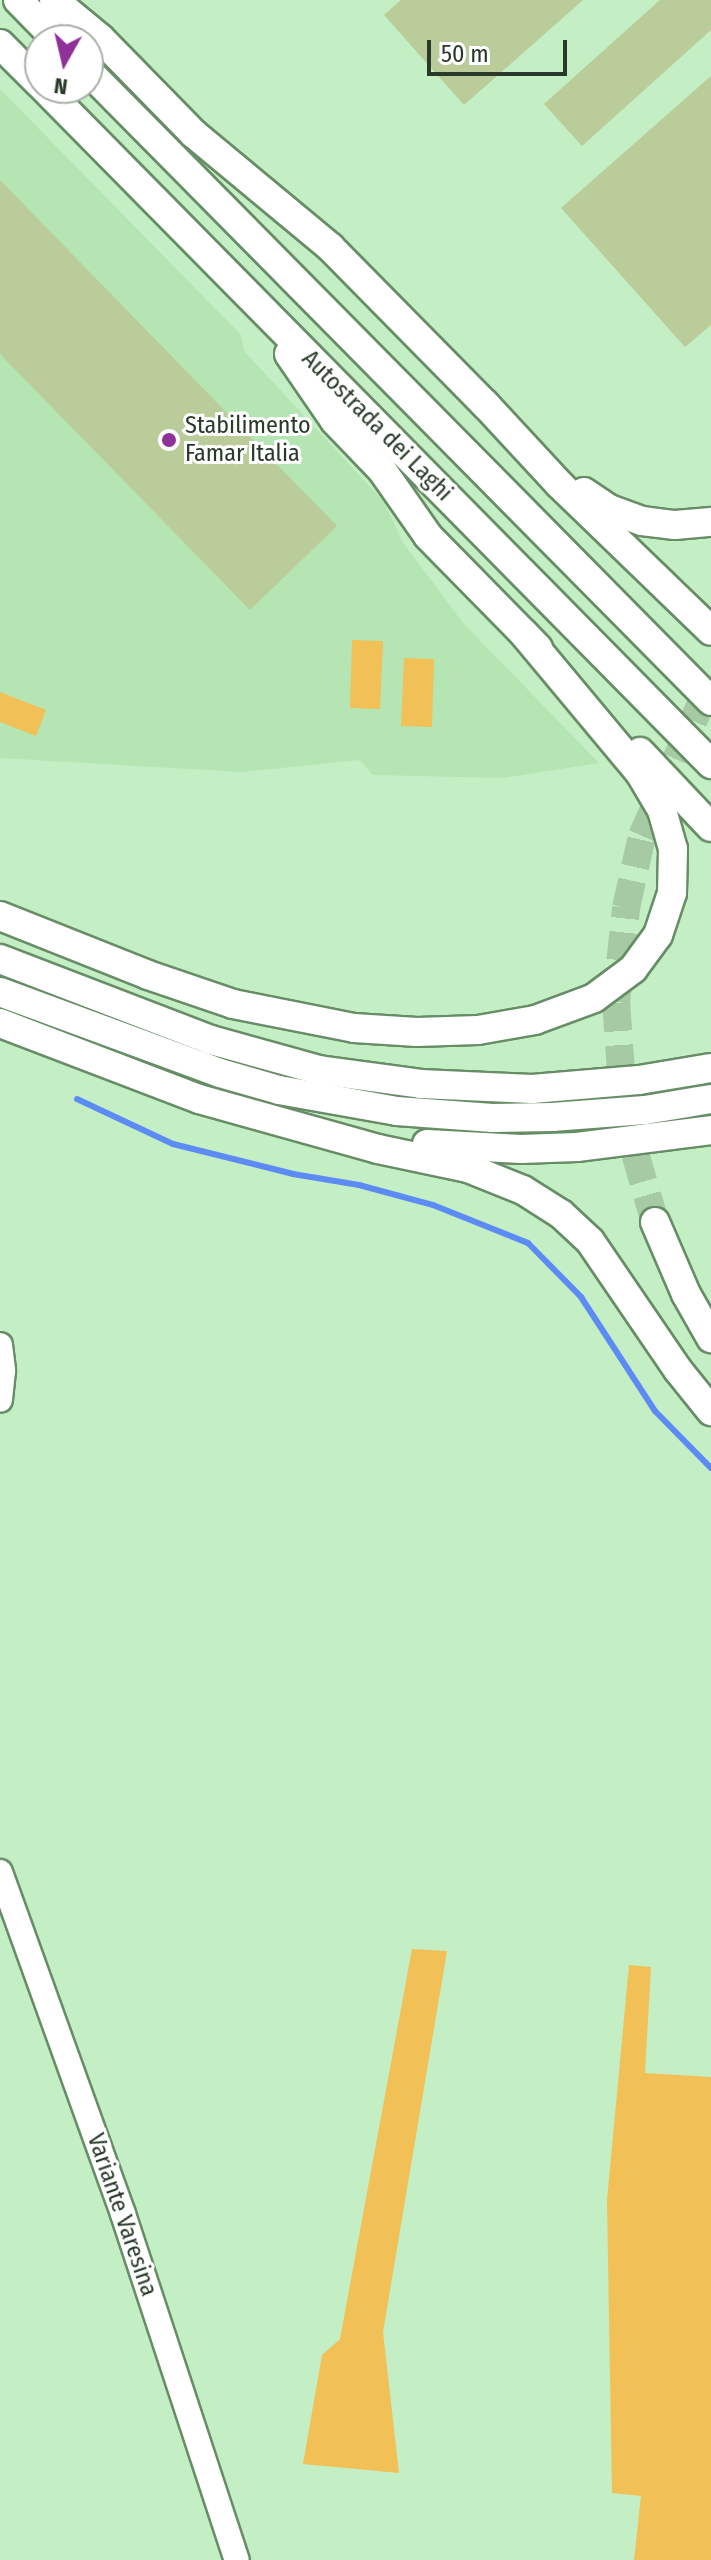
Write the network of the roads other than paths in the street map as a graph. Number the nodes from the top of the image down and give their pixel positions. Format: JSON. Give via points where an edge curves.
{"nodes":[{"id":1,"x":18,"y":0,"type":"edge"},
{"id":2,"x":54,"y":0,"type":"edge"},
{"id":3,"x":41,"y":24,"type":"edge"},
{"id":4,"x":0,"y":44,"type":"edge"},
{"id":5,"x":24,"y":68,"type":"edge"},
{"id":6,"x":104,"y":87,"type":"edge"},
{"id":7,"x":60,"y":104,"type":"edge"},
{"id":8,"x":248,"y":295,"type":"junction"},
{"id":9,"x":485,"y":404,"type":"junction"},
{"id":10,"x":711,"y":522,"type":"edge"},
{"id":11,"x":711,"y":631,"type":"edge"},
{"id":12,"x":524,"y":634,"type":"junction"},
{"id":13,"x":711,"y":701,"type":"edge"},
{"id":14,"x":711,"y":764,"type":"edge"},
{"id":15,"x":711,"y":827,"type":"edge"},
{"id":16,"x":0,"y":916,"type":"edge"},
{"id":17,"x":0,"y":959,"type":"edge"},
{"id":18,"x":0,"y":992,"type":"edge"},
{"id":19,"x":0,"y":1023,"type":"edge"},
{"id":20,"x":711,"y":1068,"type":"edge"},
{"id":21,"x":711,"y":1099,"type":"edge"},
{"id":22,"x":295,"y":1125,"type":"junction"},
{"id":23,"x":711,"y":1130,"type":"edge"},
{"id":24,"x":655,"y":1222,"type":"tunnel mouth"},
{"id":25,"x":711,"y":1338,"type":"edge"},
{"id":26,"x":0,"y":1345,"type":"edge"},
{"id":27,"x":0,"y":1400,"type":"edge"},
{"id":28,"x":711,"y":1411,"type":"edge"},
{"id":29,"x":0,"y":1872,"type":"edge"},
{"id":30,"x":237,"y":2560,"type":"edge"}],
"edges":[{"from":1,"to":3,"type":"highway"},
{"from":2,"to":9,"type":"highway","via":[[100,38],[194,134],[330,247]]},
{"from":4,"to":5,"type":"highway","name":"Autostrada dei Laghi"},
{"from":6,"to":13,"type":"highway","name":"Autostrada dei Laghi"},
{"from":7,"to":8,"type":"highway","name":"Autostrada dei Laghi"},
{"from":8,"to":12,"type":"highway","via":[[335,421],[382,470],[428,536]]},
{"from":8,"to":14,"type":"highway","name":"Autostrada dei Laghi"},
{"from":9,"to":10,"type":"highway","via":[[572,483],[609,509],[657,525]]},
{"from":9,"to":11,"type":"highway","via":[[559,484]]},
{"from":12,"to":15,"type":"highway"},
{"from":12,"to":16,"type":"highway","via":[[640,773],[662,810],[673,849],[672,893],[658,935],[633,969],[594,998],[545,1017],[478,1030],[354,1028],[233,1004]]},
{"from":17,"to":20,"type":"highway","via":[[211,1040],[319,1070],[421,1084],[532,1089]]},
{"from":18,"to":21,"type":"highway","via":[[220,1073],[279,1090],[397,1111],[552,1117]]},
{"from":19,"to":22,"type":"highway","via":[[199,1099]]},
{"from":22,"to":23,"type":"highway","via":[[431,1144],[521,1149]]},
{"from":22,"to":28,"type":"highway","via":[[478,1171],[552,1208],[609,1264]]},
{"from":24,"to":25,"type":"highway"},
{"from":26,"to":27,"type":"main road"},
{"from":29,"to":30,"type":"main road","name":"Variante Varesina","via":[[123,2214]]}]}
